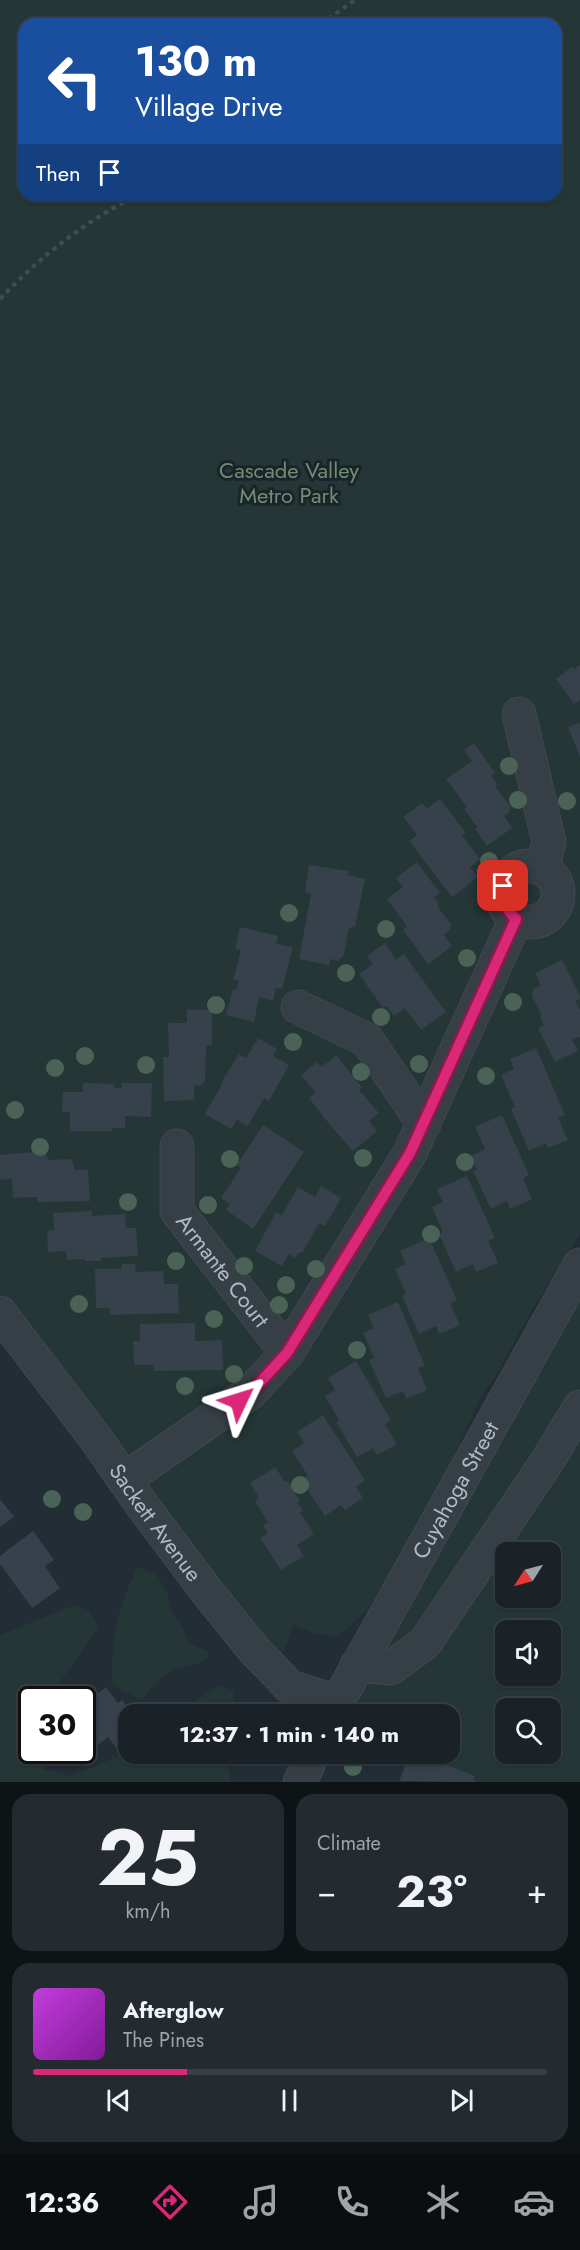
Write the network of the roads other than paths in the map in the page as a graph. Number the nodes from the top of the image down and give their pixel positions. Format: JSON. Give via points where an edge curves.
{"nodes":[{"id":1,"x":519,"y":714,"type":"dead end"},
{"id":2,"x":298,"y":1007,"type":"dead end"},
{"id":3,"x":424,"y":1124,"type":"junction"},
{"id":4,"x":177,"y":1146,"type":"dead end"},
{"id":5,"x":580,"y":1265,"type":"edge"},
{"id":6,"x":0,"y":1313,"type":"edge"},
{"id":7,"x":287,"y":1353,"type":"junction"},
{"id":8,"x":580,"y":1407,"type":"edge"},
{"id":9,"x":124,"y":1480,"type":"junction"},
{"id":10,"x":357,"y":1665,"type":"junction"},
{"id":11,"x":326,"y":1704,"type":"edge"},
{"id":12,"x":336,"y":1704,"type":"edge"},
{"id":13,"x":308,"y":1764,"type":"edge"},
{"id":14,"x":300,"y":1782,"type":"edge"}],
"edges":[{"from":1,"to":3,"type":"street","via":[[549,842],[542,869],[514,871],[503,886],[504,904],[516,919]]},
{"from":2,"to":3,"type":"street","via":[[367,1040]]},
{"from":3,"to":7,"type":"street"},
{"from":4,"to":7,"type":"street","name":"Armante Court","via":[[177,1211]]},
{"from":5,"to":10,"type":"street","name":"Cuyahoga Street"},
{"from":6,"to":9,"type":"street","name":"Sackett Avenue"},
{"from":7,"to":9,"type":"street","via":[[251,1392]]},
{"from":8,"to":10,"type":"street","via":[[425,1643],[391,1668]]},
{"from":9,"to":11,"type":"street","name":"Sackett Avenue","via":[[208,1593],[275,1672],[290,1687]]},
{"from":10,"to":12,"type":"street","name":"Cuyahoga Street"},
{"from":13,"to":14,"type":"street"}]}
